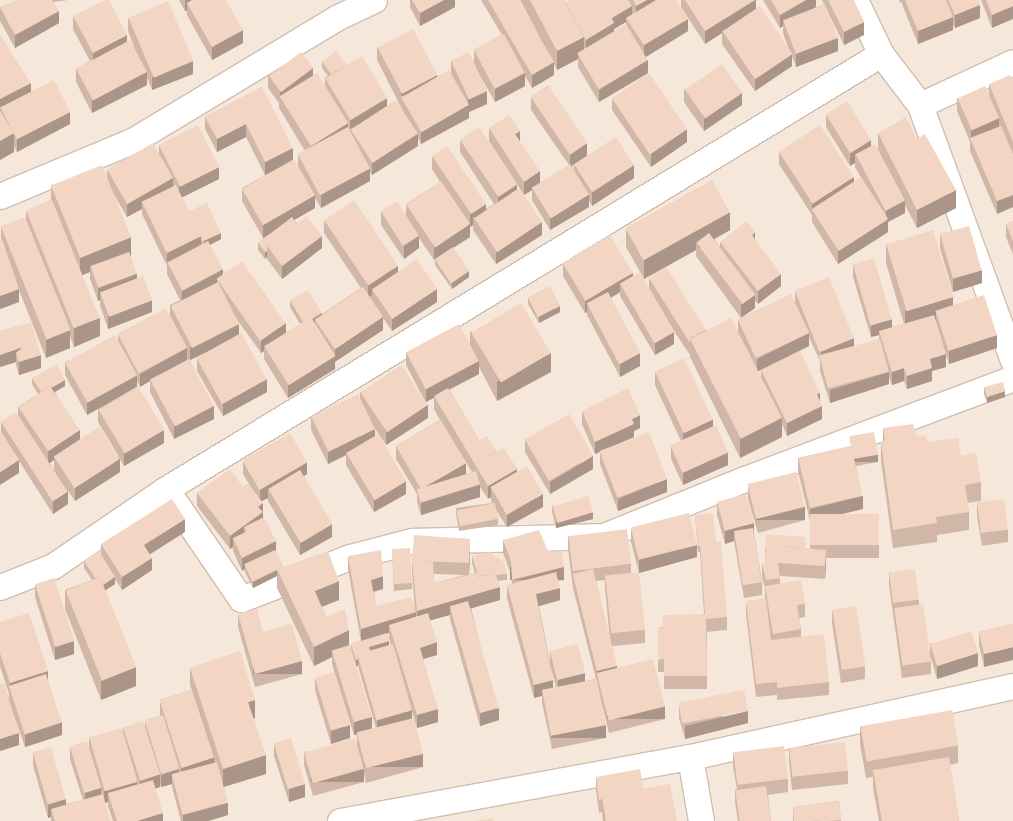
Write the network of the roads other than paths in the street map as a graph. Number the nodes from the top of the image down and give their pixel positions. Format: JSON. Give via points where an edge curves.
{"nodes":[{"id":1,"x":374,"y":0,"type":"edge"},
{"id":2,"x":855,"y":0,"type":"edge"},
{"id":3,"x":881,"y":54,"type":"junction"},
{"id":4,"x":1013,"y":62,"type":"edge"},
{"id":5,"x":920,"y":105,"type":"junction"},
{"id":6,"x":0,"y":196,"type":"edge"},
{"id":7,"x":1013,"y":360,"type":"edge"},
{"id":8,"x":1013,"y":378,"type":"edge"},
{"id":9,"x":166,"y":489,"type":"junction"},
{"id":10,"x":0,"y":587,"type":"edge"},
{"id":11,"x":1013,"y":686,"type":"edge"},
{"id":12,"x":690,"y":757,"type":"junction"},
{"id":13,"x":397,"y":815,"type":"edge"},
{"id":14,"x":340,"y":821,"type":"edge"},
{"id":15,"x":701,"y":821,"type":"edge"}],
"edges":[{"from":1,"to":6,"type":"street","via":[[336,18],[134,140]]},
{"from":2,"to":3,"type":"street"},
{"from":3,"to":5,"type":"street"},
{"from":3,"to":9,"type":"street"},
{"from":4,"to":5,"type":"street"},
{"from":5,"to":7,"type":"street"},
{"from":8,"to":9,"type":"street","via":[[742,480],[604,536],[412,541],[350,558],[241,599]]},
{"from":9,"to":10,"type":"street","via":[[53,566]]},
{"from":11,"to":12,"type":"street"},
{"from":12,"to":13,"type":"street"},
{"from":12,"to":15,"type":"street"},
{"from":13,"to":14,"type":"street"}]}
